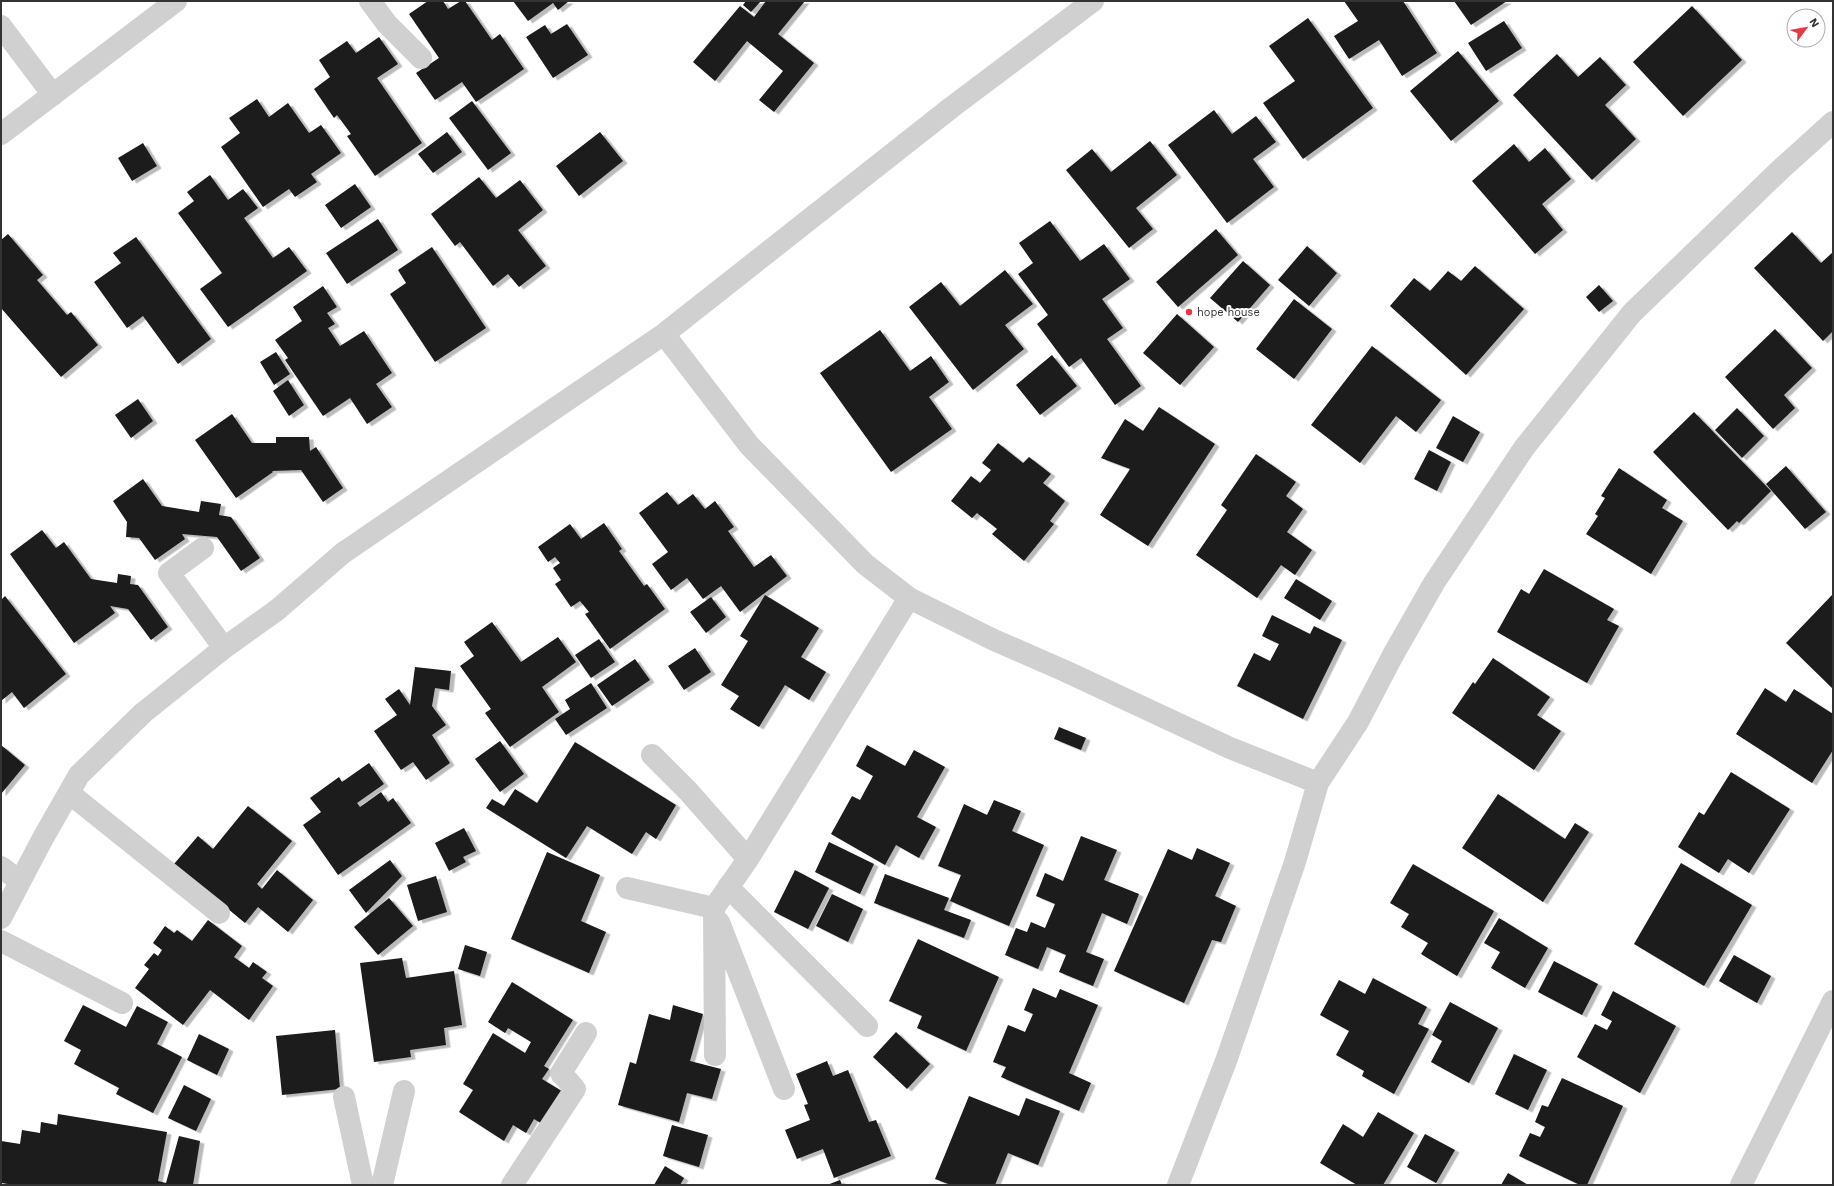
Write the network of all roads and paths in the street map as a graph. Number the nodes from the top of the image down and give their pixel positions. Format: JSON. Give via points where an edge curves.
{"nodes":[{"id":1,"x":370,"y":1,"type":"edge"},
{"id":2,"x":1089,"y":2,"type":"edge"},
{"id":3,"x":166,"y":4,"type":"edge"},
{"id":4,"x":1,"y":26,"type":"edge"},
{"id":5,"x":421,"y":58,"type":"dead end"},
{"id":6,"x":53,"y":95,"type":"junction"},
{"id":7,"x":1833,"y":122,"type":"edge"},
{"id":8,"x":1,"y":134,"type":"edge"},
{"id":9,"x":664,"y":334,"type":"junction"},
{"id":10,"x":202,"y":548,"type":"dead end"},
{"id":11,"x":909,"y":598,"type":"junction"},
{"id":12,"x":224,"y":648,"type":"junction"},
{"id":13,"x":652,"y":755,"type":"dead end"},
{"id":14,"x":1318,"y":783,"type":"junction"},
{"id":15,"x":69,"y":793,"type":"junction"},
{"id":16,"x":748,"y":859,"type":"junction"},
{"id":17,"x":1,"y":867,"type":"edge"},
{"id":18,"x":20,"y":881,"type":"junction"},
{"id":19,"x":728,"y":887,"type":"junction"},
{"id":20,"x":627,"y":888,"type":"dead end"},
{"id":21,"x":714,"y":908,"type":"junction"},
{"id":22,"x":219,"y":913,"type":"dead end"},
{"id":23,"x":1,"y":918,"type":"edge"},
{"id":24,"x":1,"y":941,"type":"edge"},
{"id":25,"x":1833,"y":1001,"type":"edge"},
{"id":26,"x":122,"y":1003,"type":"dead end"},
{"id":27,"x":867,"y":1026,"type":"dead end"},
{"id":28,"x":586,"y":1033,"type":"dead end"},
{"id":29,"x":715,"y":1054,"type":"dead end"},
{"id":30,"x":784,"y":1089,"type":"dead end"},
{"id":31,"x":404,"y":1091,"type":"dead end"},
{"id":32,"x":344,"y":1097,"type":"dead end"},
{"id":33,"x":363,"y":1185,"type":"edge"},
{"id":34,"x":382,"y":1185,"type":"edge"},
{"id":35,"x":512,"y":1185,"type":"edge"},
{"id":36,"x":1178,"y":1185,"type":"edge"},
{"id":37,"x":1741,"y":1185,"type":"edge"}],
"edges":[{"from":1,"to":5,"type":"street","via":[[387,24]]},
{"from":2,"to":9,"type":"street"},
{"from":3,"to":6,"type":"street"},
{"from":4,"to":6,"type":"street"},
{"from":6,"to":8,"type":"street"},
{"from":7,"to":14,"type":"street","via":[[1632,313],[1524,448],[1434,583],[1358,722]]},
{"from":9,"to":11,"type":"street","via":[[749,446],[865,564]]},
{"from":9,"to":12,"type":"street","via":[[343,552],[277,610]]},
{"from":10,"to":12,"type":"street","via":[[169,573]]},
{"from":11,"to":14,"type":"street","via":[[994,640],[1230,748]]},
{"from":11,"to":16,"type":"street"},
{"from":12,"to":15,"type":"street","via":[[143,713],[79,775]]},
{"from":13,"to":16,"type":"street","via":[[688,791]]},
{"from":14,"to":36,"type":"street","via":[[1295,862],[1226,1061]]},
{"from":15,"to":18,"type":"street"},
{"from":15,"to":22,"type":"street"},
{"from":16,"to":19,"type":"street"},
{"from":17,"to":18,"type":"street"},
{"from":18,"to":23,"type":"street"},
{"from":19,"to":21,"type":"street"},
{"from":19,"to":27,"type":"street"},
{"from":20,"to":21,"type":"street"},
{"from":21,"to":29,"type":"street"},
{"from":21,"to":30,"type":"street"},
{"from":24,"to":26,"type":"street"},
{"from":25,"to":37,"type":"street"},
{"from":28,"to":35,"type":"street","via":[[561,1072],[575,1089]]},
{"from":31,"to":34,"type":"street"},
{"from":32,"to":33,"type":"street"}]}
